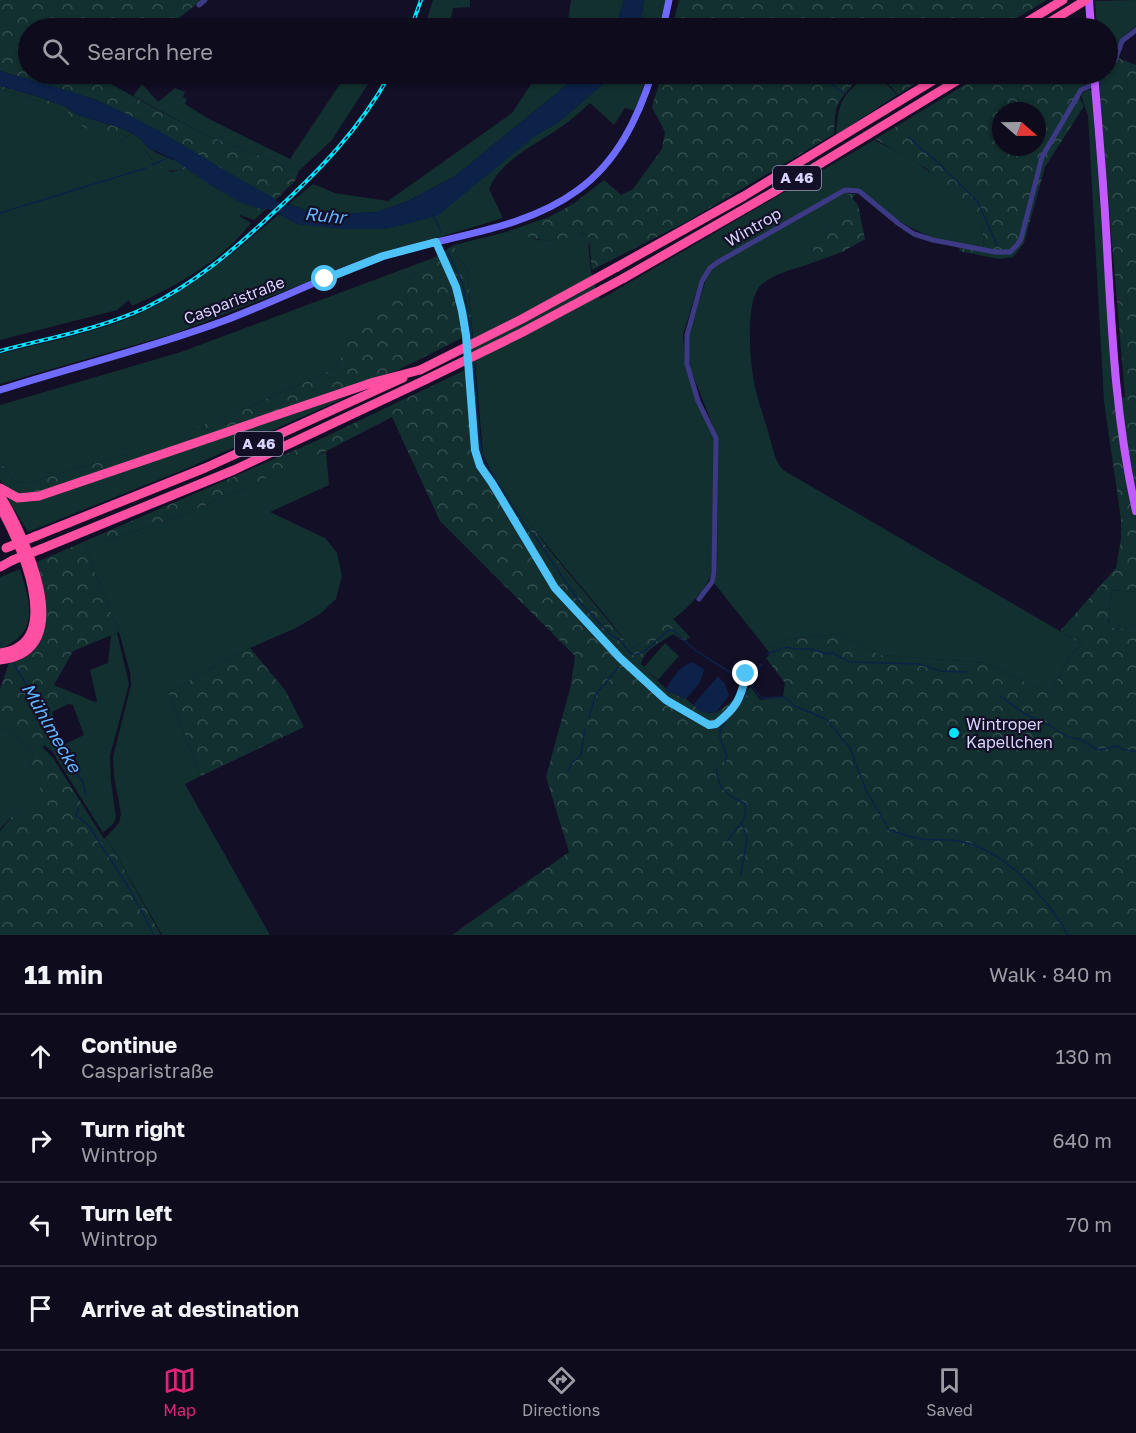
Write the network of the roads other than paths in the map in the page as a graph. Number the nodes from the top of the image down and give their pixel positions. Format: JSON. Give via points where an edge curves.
{"nodes":[{"id":1,"x":205,"y":0,"type":"edge"},
{"id":2,"x":669,"y":0,"type":"edge"},
{"id":3,"x":1063,"y":0,"type":"edge"},
{"id":4,"x":1087,"y":0,"type":"edge"},
{"id":5,"x":199,"y":5,"type":"dead end"},
{"id":6,"x":666,"y":18,"type":"edge"},
{"id":7,"x":1033,"y":18,"type":"edge"},
{"id":8,"x":1057,"y":18,"type":"edge"},
{"id":9,"x":1090,"y":18,"type":"edge"},
{"id":10,"x":1136,"y":30,"type":"edge"},
{"id":11,"x":1118,"y":52,"type":"edge"},
{"id":12,"x":649,"y":84,"type":"edge"},
{"id":13,"x":928,"y":84,"type":"edge"},
{"id":14,"x":952,"y":84,"type":"edge"},
{"id":15,"x":1088,"y":84,"type":"edge"},
{"id":16,"x":1096,"y":84,"type":"edge"},
{"id":17,"x":436,"y":242,"type":"junction"},
{"id":18,"x":420,"y":370,"type":"junction"},
{"id":19,"x":0,"y":390,"type":"edge"},
{"id":20,"x":0,"y":488,"type":"edge"},
{"id":21,"x":0,"y":495,"type":"edge"},
{"id":22,"x":0,"y":507,"type":"edge"},
{"id":23,"x":1136,"y":511,"type":"edge"},
{"id":24,"x":3,"y":549,"type":"edge"},
{"id":25,"x":0,"y":566,"type":"edge"},
{"id":26,"x":699,"y":599,"type":"dead end"},
{"id":27,"x":0,"y":653,"type":"edge"},
{"id":28,"x":0,"y":660,"type":"edge"},
{"id":29,"x":746,"y":674,"type":"dead end"}],
"edges":[{"from":1,"to":5,"type":"street"},
{"from":2,"to":6,"type":"main road"},
{"from":3,"to":7,"type":"highway"},
{"from":4,"to":8,"type":"highway"},
{"from":4,"to":9,"type":"main road"},
{"from":10,"to":11,"type":"street","via":[[1122,41]]},
{"from":12,"to":17,"type":"main road","name":"Casparistraße","via":[[623,142],[579,190],[526,217]]},
{"from":13,"to":18,"type":"highway","number":"A 46","bridge":true,"via":[[744,196],[522,319]]},
{"from":14,"to":25,"type":"highway","number":"A 46","bridge":true,"via":[[777,190],[521,333],[234,470]]},
{"from":15,"to":26,"type":"street","name":"Wintrop","via":[[1042,157],[1020,239],[1010,252],[962,247],[914,234],[859,192],[845,190],[710,268],[702,281],[686,342],[688,371],[717,448],[714,573]]},
{"from":16,"to":23,"type":"main road","via":[[1121,436]]},
{"from":17,"to":19,"type":"main road","name":"Casparistraße","via":[[363,263],[175,338]]},
{"from":17,"to":29,"type":"street","via":[[462,311],[476,459],[555,588],[620,658],[666,700],[709,725],[716,724],[737,704]]},
{"from":18,"to":20,"type":"highway","via":[[39,495],[18,498]]},
{"from":18,"to":24,"type":"highway","number":"A 46","bridge":true,"via":[[205,468]]},
{"from":21,"to":28,"type":"highway","via":[[30,555],[42,615],[39,632],[30,645],[13,658]]},
{"from":22,"to":27,"type":"highway","via":[[24,560],[35,610],[26,641]]}]}
